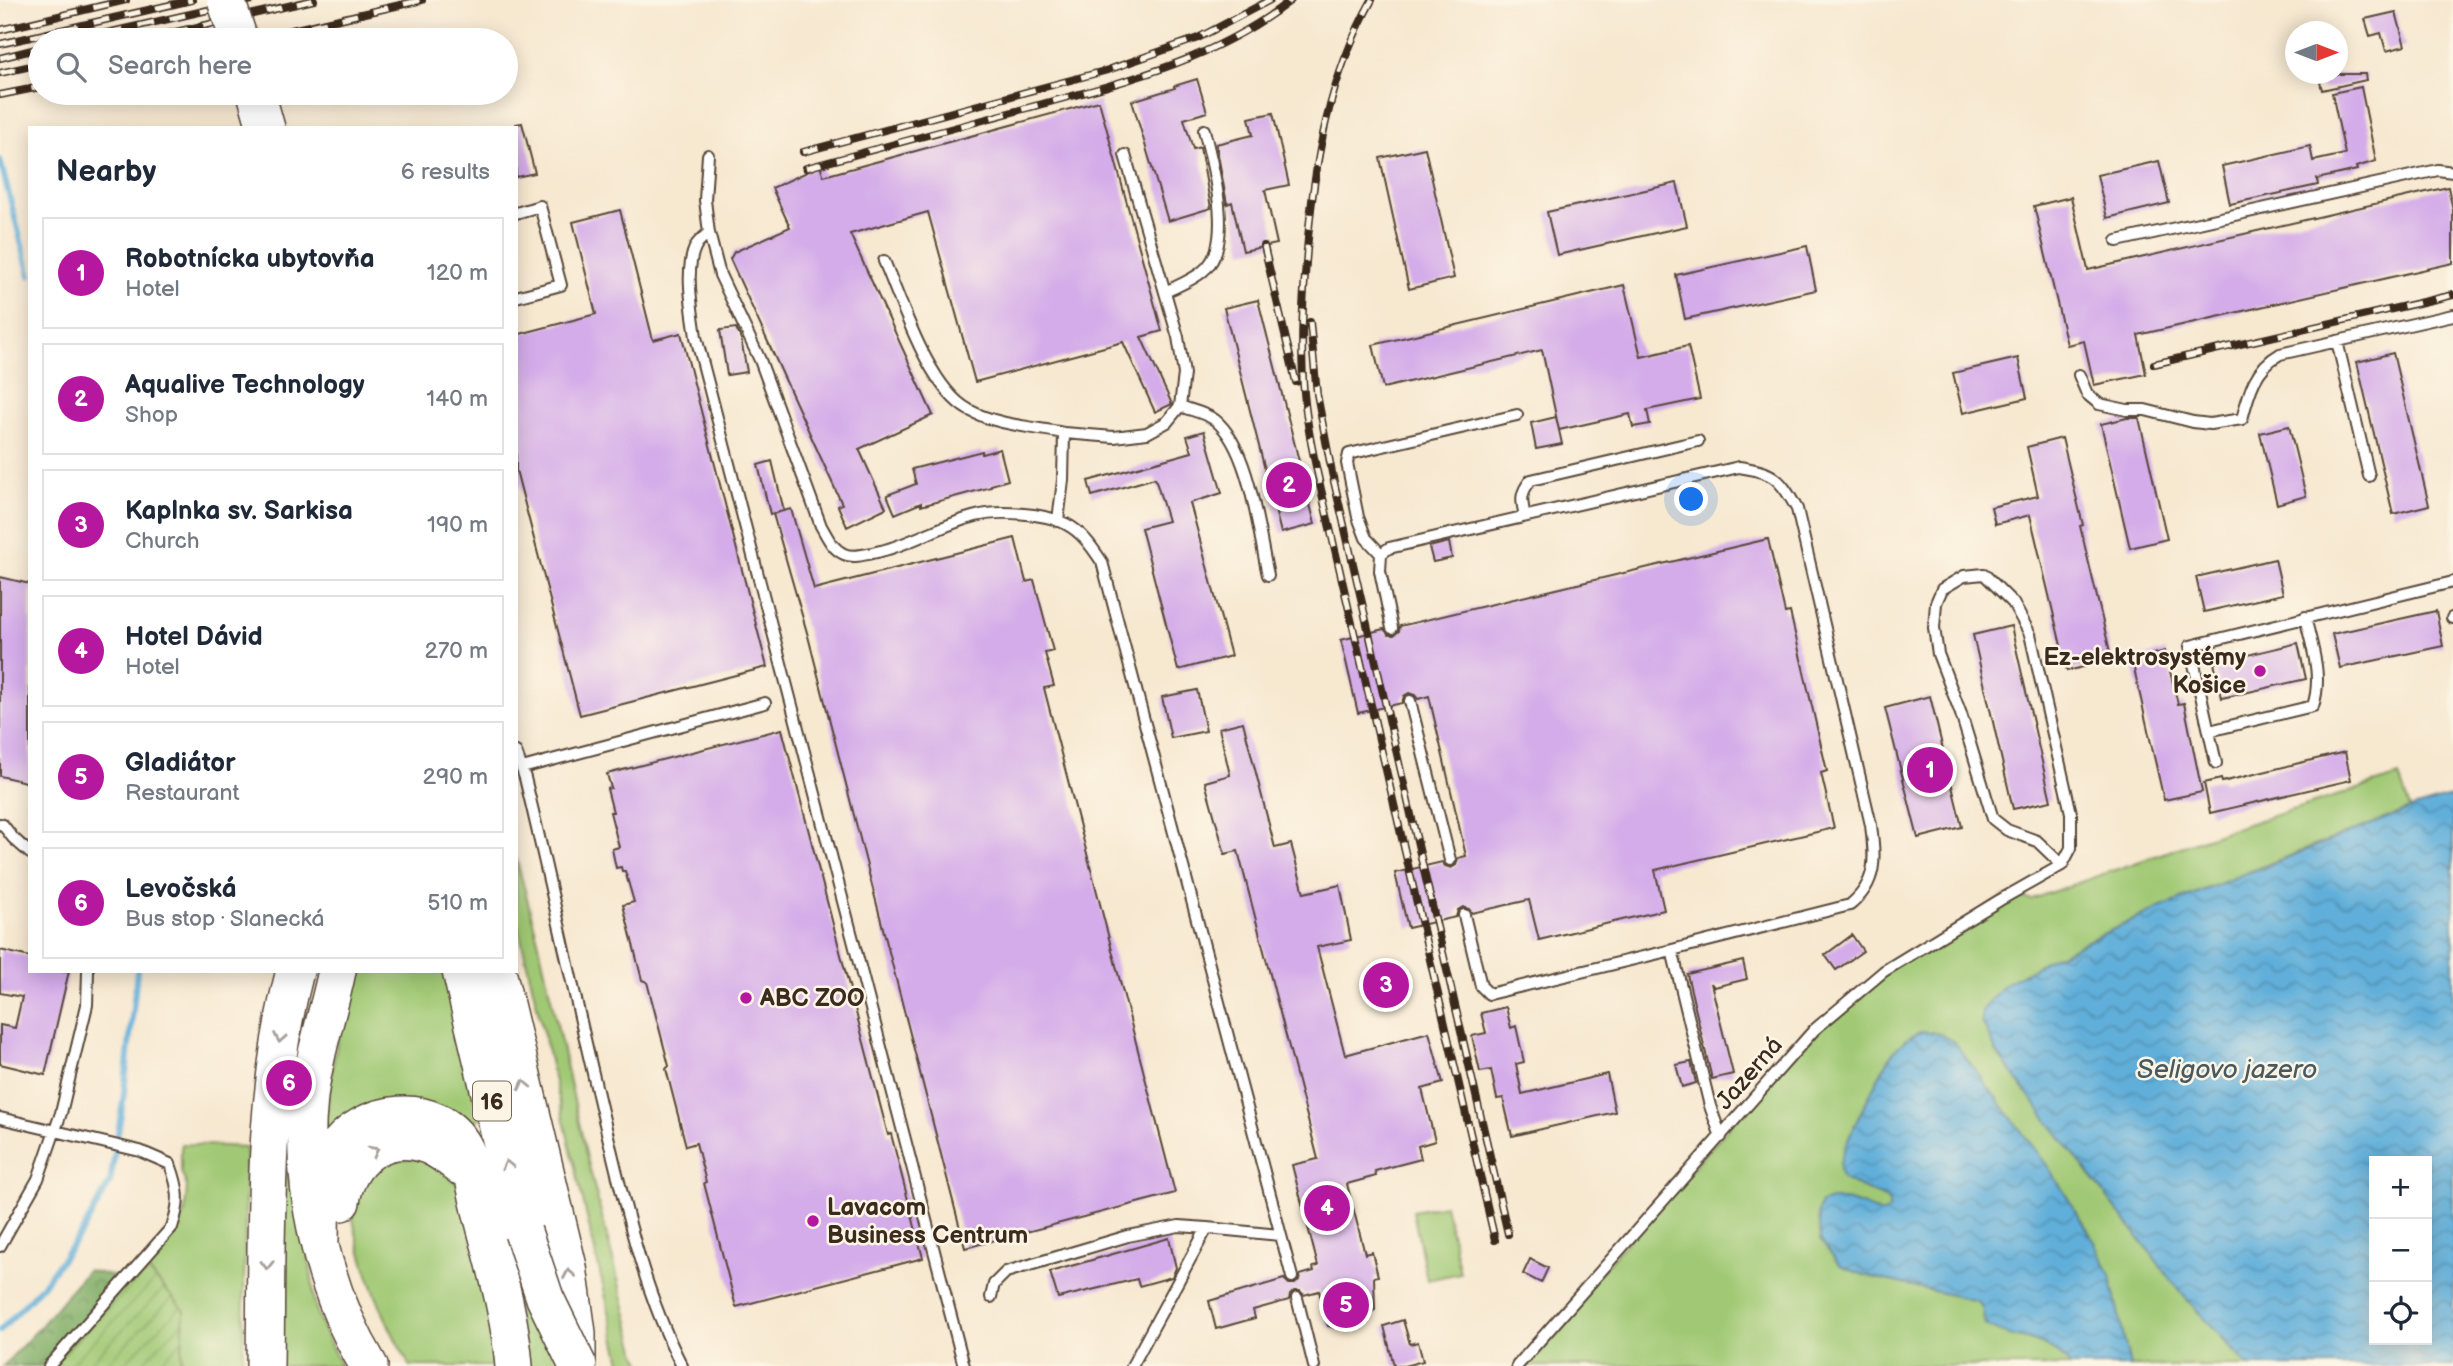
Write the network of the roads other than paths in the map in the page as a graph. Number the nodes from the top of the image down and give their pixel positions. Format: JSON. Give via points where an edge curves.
{"nodes":[{"id":1,"x":205,"y":0,"type":"edge"},
{"id":2,"x":226,"y":0,"type":"edge"},
{"id":3,"x":214,"y":28,"type":"edge"},
{"id":4,"x":235,"y":28,"type":"edge"},
{"id":5,"x":238,"y":105,"type":"edge"},
{"id":6,"x":259,"y":105,"type":"edge"},
{"id":7,"x":243,"y":126,"type":"edge"},
{"id":8,"x":265,"y":126,"type":"edge"},
{"id":9,"x":1204,"y":130,"type":"dead end"},
{"id":10,"x":708,"y":155,"type":"dead end"},
{"id":11,"x":1125,"y":155,"type":"dead end"},
{"id":12,"x":2453,"y":172,"type":"edge"},
{"id":13,"x":518,"y":212,"type":"edge"},
{"id":14,"x":709,"y":233,"type":"junction"},
{"id":15,"x":2117,"y":242,"type":"dead end"},
{"id":16,"x":884,"y":261,"type":"dead end"},
{"id":17,"x":1165,"y":292,"type":"junction"},
{"id":18,"x":518,"y":296,"type":"edge"},
{"id":19,"x":2453,"y":315,"type":"edge"},
{"id":20,"x":2337,"y":341,"type":"junction"},
{"id":21,"x":2079,"y":375,"type":"dead end"},
{"id":22,"x":1180,"y":407,"type":"junction"},
{"id":23,"x":1517,"y":415,"type":"dead end"},
{"id":24,"x":1064,"y":433,"type":"junction"},
{"id":25,"x":1698,"y":441,"type":"dead end"},
{"id":26,"x":2369,"y":476,"type":"dead end"},
{"id":27,"x":1525,"y":516,"type":"junction"},
{"id":28,"x":1058,"y":522,"type":"junction"},
{"id":29,"x":1381,"y":554,"type":"junction"},
{"id":30,"x":1268,"y":575,"type":"dead end"},
{"id":31,"x":2453,"y":582,"type":"edge"},
{"id":32,"x":2305,"y":617,"type":"junction"},
{"id":33,"x":1392,"y":628,"type":"dead end"},
{"id":34,"x":1410,"y":701,"type":"dead end"},
{"id":35,"x":765,"y":703,"type":"dead end"},
{"id":36,"x":2209,"y":731,"type":"junction"},
{"id":37,"x":518,"y":757,"type":"edge"},
{"id":38,"x":2216,"y":763,"type":"dead end"},
{"id":39,"x":522,"y":768,"type":"junction"},
{"id":40,"x":0,"y":824,"type":"edge"},
{"id":41,"x":28,"y":851,"type":"edge"},
{"id":42,"x":1450,"y":860,"type":"dead end"},
{"id":43,"x":2062,"y":865,"type":"junction"},
{"id":44,"x":1464,"y":915,"type":"dead end"},
{"id":45,"x":1672,"y":950,"type":"junction"},
{"id":46,"x":88,"y":973,"type":"edge"},
{"id":47,"x":295,"y":973,"type":"edge"},
{"id":48,"x":337,"y":973,"type":"edge"},
{"id":49,"x":461,"y":973,"type":"edge"},
{"id":50,"x":497,"y":973,"type":"edge"},
{"id":51,"x":0,"y":1118,"type":"edge"},
{"id":52,"x":55,"y":1131,"type":"junction"},
{"id":53,"x":1721,"y":1137,"type":"junction"},
{"id":54,"x":472,"y":1175,"type":"junction"},
{"id":55,"x":1207,"y":1228,"type":"junction"},
{"id":56,"x":1280,"y":1235,"type":"junction"},
{"id":57,"x":320,"y":1240,"type":"junction"},
{"id":58,"x":0,"y":1246,"type":"edge"},
{"id":59,"x":1292,"y":1277,"type":"dead end"},
{"id":60,"x":991,"y":1297,"type":"dead end"},
{"id":61,"x":1297,"y":1298,"type":"dead end"},
{"id":62,"x":49,"y":1366,"type":"edge"},
{"id":63,"x":265,"y":1366,"type":"edge"},
{"id":64,"x":369,"y":1366,"type":"edge"},
{"id":65,"x":396,"y":1366,"type":"edge"},
{"id":66,"x":514,"y":1366,"type":"edge"},
{"id":67,"x":577,"y":1366,"type":"edge"},
{"id":68,"x":681,"y":1366,"type":"edge"},
{"id":69,"x":964,"y":1366,"type":"edge"},
{"id":70,"x":1132,"y":1366,"type":"edge"},
{"id":71,"x":1314,"y":1366,"type":"edge"},
{"id":72,"x":1517,"y":1366,"type":"edge"}],
"edges":[{"from":1,"to":3,"type":"highway"},
{"from":2,"to":4,"type":"highway","bridge":true},
{"from":5,"to":7,"type":"highway"},
{"from":6,"to":8,"type":"highway"},
{"from":9,"to":17,"type":"lane","via":[[1221,215],[1216,251],[1205,270]]},
{"from":10,"to":14,"type":"lane","via":[[705,200]]},
{"from":11,"to":17,"type":"lane"},
{"from":12,"to":15,"type":"lane","via":[[2438,170]]},
{"from":13,"to":18,"type":"lane","via":[[540,206],[561,285]]},
{"from":14,"to":28,"type":"lane","via":[[720,275],[760,360],[821,526],[833,546],[845,555],[863,555],[976,516],[1004,513]]},
{"from":14,"to":69,"type":"lane","via":[[696,245],[690,268],[696,337]]},
{"from":16,"to":24,"type":"lane","via":[[934,375],[951,398],[970,411],[999,421]]},
{"from":17,"to":22,"type":"lane","via":[[1184,374]]},
{"from":19,"to":20,"type":"lane"},
{"from":20,"to":21,"type":"lane","via":[[2269,360],[2259,371],[2242,419],[2210,424],[2099,404],[2087,394]]},
{"from":20,"to":26,"type":"lane"},
{"from":22,"to":24,"type":"lane","via":[[1167,422],[1147,433],[1114,437]]},
{"from":22,"to":30,"type":"lane","via":[[1212,418],[1230,434],[1244,467]]},
{"from":23,"to":29,"type":"lane","via":[[1349,454],[1358,517],[1366,538]]},
{"from":24,"to":28,"type":"lane"},
{"from":25,"to":27,"type":"lane","via":[[1531,480],[1522,490]]},
{"from":27,"to":29,"type":"lane","via":[[1390,548]]},
{"from":27,"to":45,"type":"lane","via":[[1739,467],[1765,470],[1785,486],[1797,509],[1871,825],[1872,876],[1862,895],[1850,905]]},
{"from":28,"to":56,"type":"lane","via":[[1086,539],[1102,562]]},
{"from":29,"to":33,"type":"lane"},
{"from":31,"to":32,"type":"lane"},
{"from":32,"to":36,"type":"lane","via":[[2318,674],[2313,706]]},
{"from":32,"to":36,"type":"lane","via":[[2190,646]]},
{"from":34,"to":42,"type":"lane"},
{"from":35,"to":39,"type":"lane"},
{"from":36,"to":38,"type":"lane"},
{"from":37,"to":39,"type":"lane"},
{"from":39,"to":68,"type":"lane","via":[[634,1242]]},
{"from":40,"to":41,"type":"lane"},
{"from":43,"to":43,"type":"lane","via":[[2071,848],[2071,813],[2030,634],[2013,603],[1984,574],[1964,576],[1942,589],[1934,628],[1938,654],[1993,819],[2007,830],[2037,841]]},
{"from":43,"to":53,"type":"lane","name":"Jazerná","via":[[1884,971],[1814,1031]]},
{"from":44,"to":45,"type":"lane","via":[[1482,986],[1489,994]]},
{"from":45,"to":53,"type":"lane"},
{"from":46,"to":52,"type":"lane","via":[[87,1005]]},
{"from":47,"to":63,"type":"highway","one_way":true,"via":[[271,1099]]},
{"from":48,"to":57,"type":"highway","via":[[316,1058],[306,1140],[310,1206]]},
{"from":67,"to":49,"type":"highway","number":"16","one_way":true,"bridge":true,"via":[[545,1298],[523,1232]]},
{"from":67,"to":50,"type":"highway","one_way":true,"via":[[568,1267]]},
{"from":51,"to":52,"type":"lane"},
{"from":52,"to":58,"type":"lane","via":[[38,1179]]},
{"from":52,"to":62,"type":"lane","via":[[140,1151],[170,1164],[179,1188],[172,1227]]},
{"from":53,"to":72,"type":"lane","name":"Jazerná"},
{"from":54,"to":57,"type":"highway","via":[[464,1149],[436,1122],[399,1115],[364,1124],[346,1136],[333,1153],[321,1184]]},
{"from":65,"to":54,"type":"highway","one_way":true,"via":[[353,1274],[341,1201],[348,1175],[369,1152],[402,1142],[430,1146]]},
{"from":54,"to":66,"type":"highway","via":[[508,1322]]},
{"from":55,"to":56,"type":"lane"},
{"from":55,"to":60,"type":"lane","via":[[1179,1226],[1128,1236],[1006,1272],[994,1284]]},
{"from":55,"to":70,"type":"lane"},
{"from":56,"to":59,"type":"lane"},
{"from":57,"to":64,"type":"highway","via":[[345,1318]]},
{"from":61,"to":71,"type":"lane"}]}
